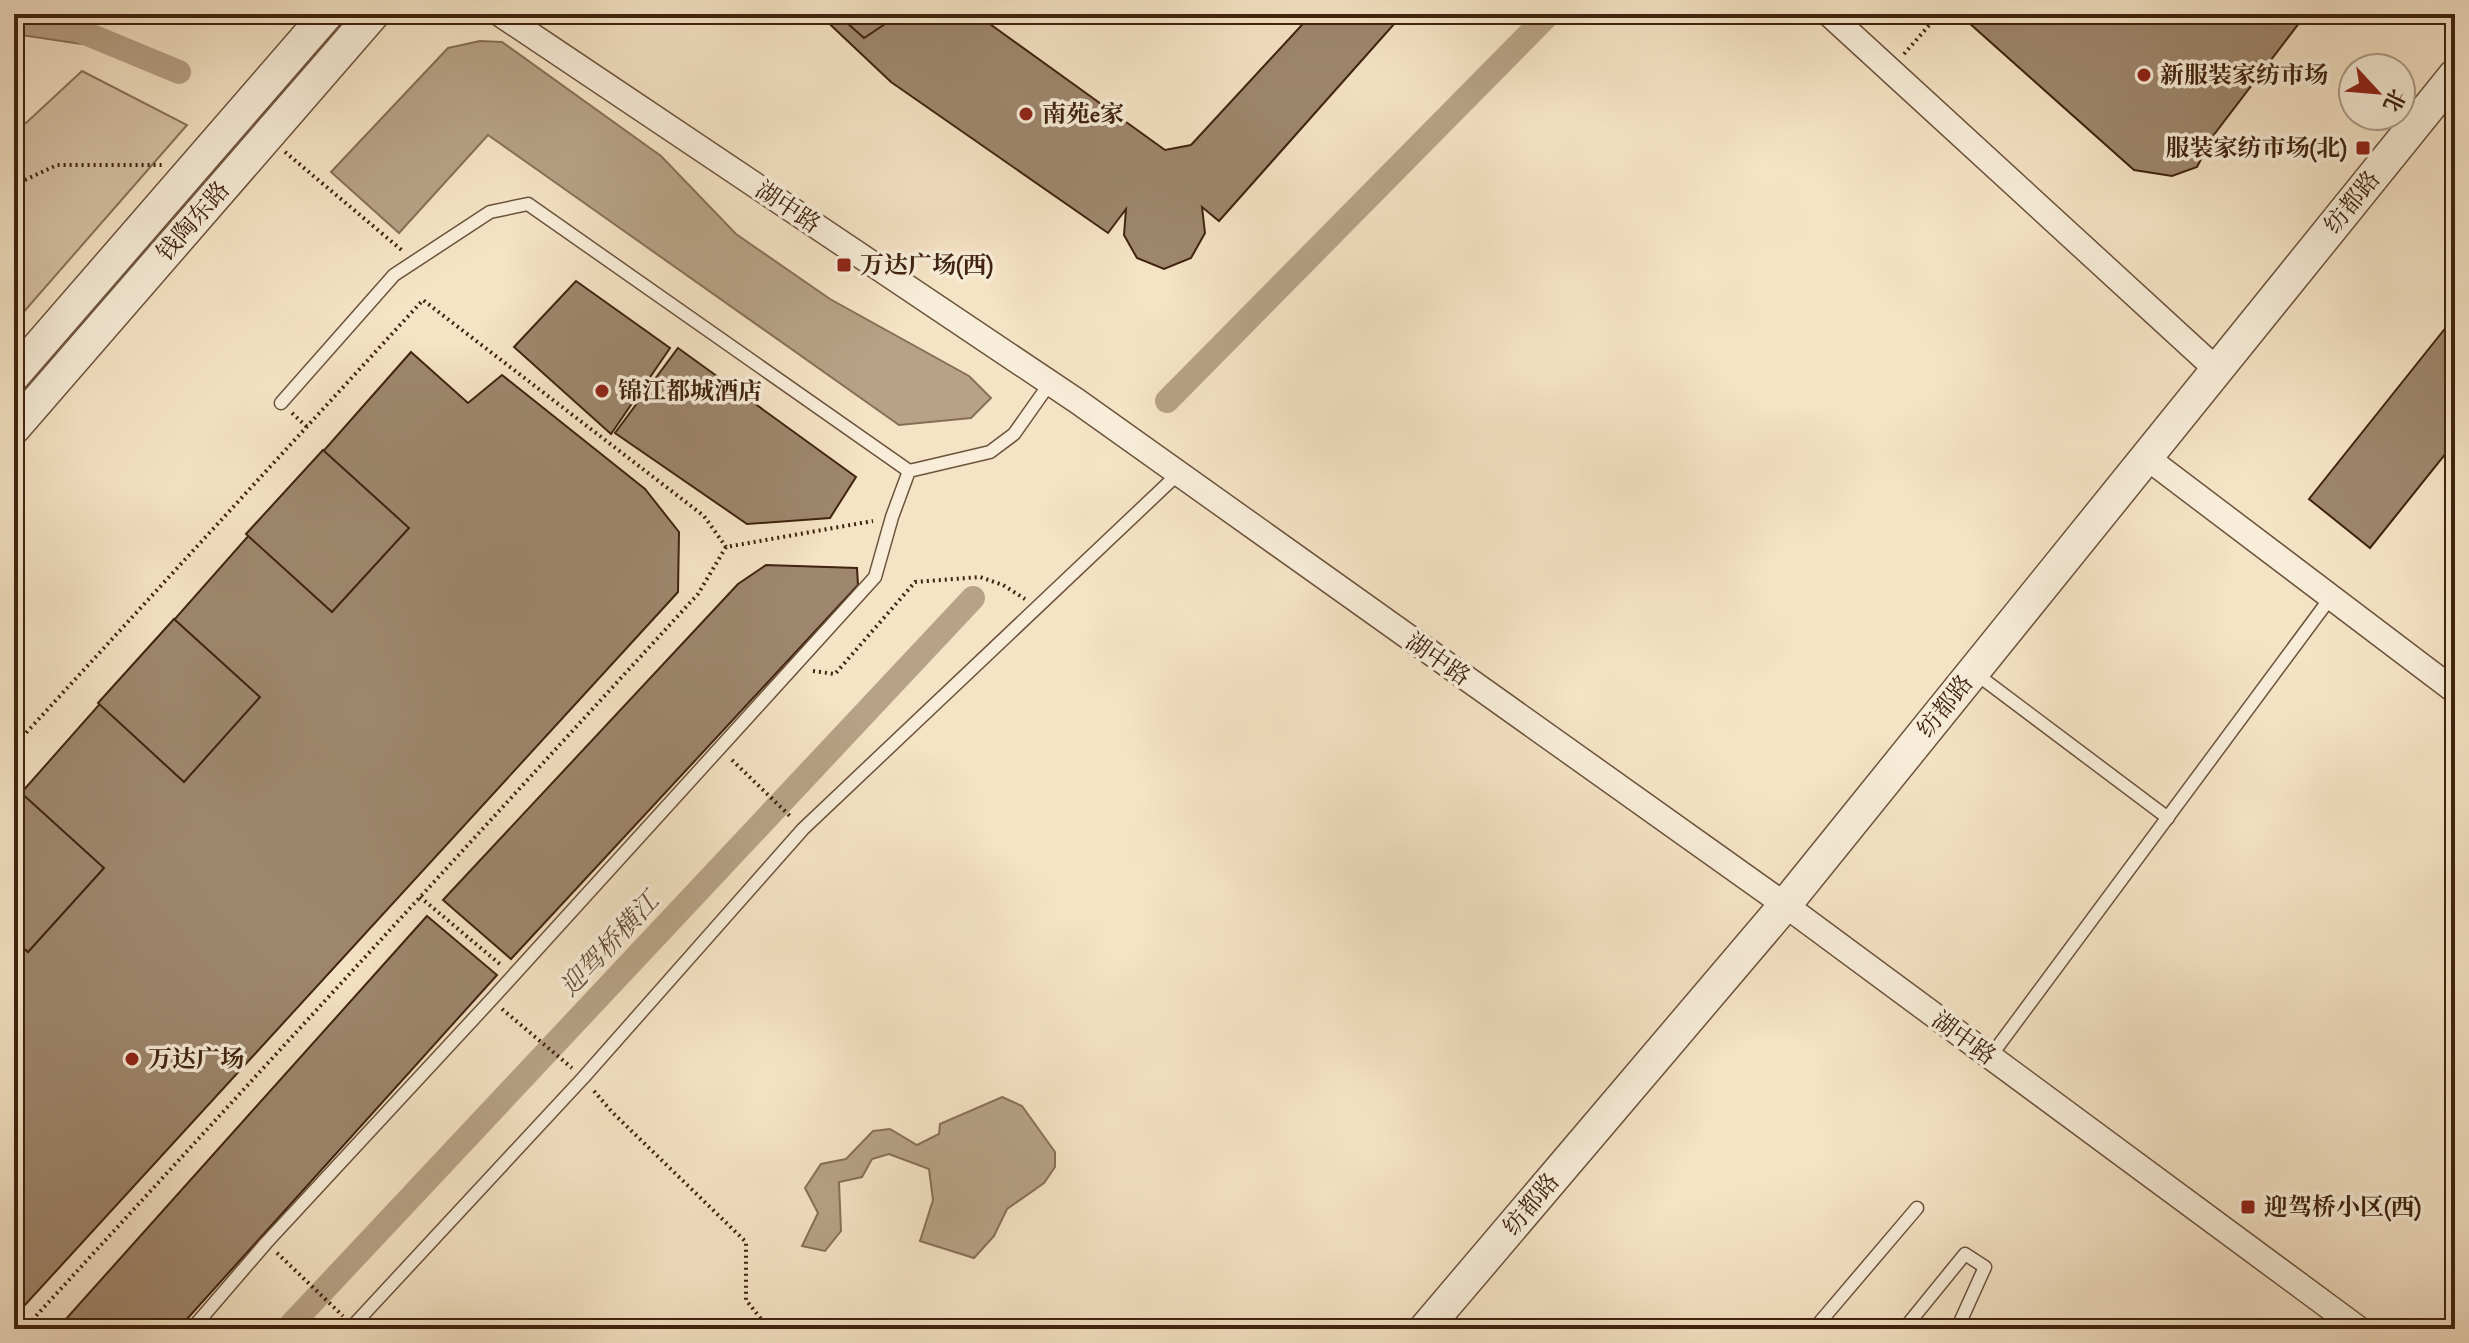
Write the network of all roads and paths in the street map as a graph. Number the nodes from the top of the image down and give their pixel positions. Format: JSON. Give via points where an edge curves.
{"nodes":[{"id":1,"x":327,"y":14,"type":"edge"},
{"id":2,"x":373,"y":14,"type":"edge"},
{"id":3,"x":500,"y":14,"type":"edge"},
{"id":4,"x":1829,"y":14,"type":"edge"},
{"id":5,"x":1939,"y":14,"type":"edge"},
{"id":6,"x":1889,"y":71,"type":"junction"},
{"id":7,"x":2455,"y":75,"type":"edge"},
{"id":8,"x":273,"y":130,"type":"junction"},
{"id":9,"x":196,"y":165,"type":"junction"},
{"id":10,"x":14,"y":185,"type":"edge"},
{"id":11,"x":415,"y":261,"type":"junction"},
{"id":12,"x":2216,"y":369,"type":"junction"},
{"id":13,"x":14,"y":375,"type":"edge"},
{"id":14,"x":1050,"y":383,"type":"junction"},
{"id":15,"x":281,"y":403,"type":"dead end"},
{"id":16,"x":14,"y":428,"type":"edge"},
{"id":17,"x":2146,"y":457,"type":"junction"},
{"id":18,"x":909,"y":471,"type":"junction"},
{"id":19,"x":1179,"y":473,"type":"junction"},
{"id":20,"x":892,"y":517,"type":"junction"},
{"id":21,"x":726,"y":547,"type":"junction"},
{"id":22,"x":2331,"y":597,"type":"junction"},
{"id":23,"x":1038,"y":607,"type":"junction"},
{"id":24,"x":791,"y":669,"type":"junction"},
{"id":25,"x":1973,"y":671,"type":"junction"},
{"id":26,"x":2455,"y":691,"type":"edge"},
{"id":27,"x":14,"y":746,"type":"edge"},
{"id":28,"x":744,"y":772,"type":"dead end"},
{"id":29,"x":787,"y":814,"type":"dead end"},
{"id":30,"x":2168,"y":818,"type":"junction"},
{"id":31,"x":420,"y":897,"type":"junction"},
{"id":32,"x":1785,"y":905,"type":"junction"},
{"id":33,"x":513,"y":976,"type":"junction"},
{"id":34,"x":514,"y":1018,"type":"dead end"},
{"id":35,"x":1990,"y":1057,"type":"junction"},
{"id":36,"x":583,"y":1078,"type":"junction"},
{"id":37,"x":1917,"y":1208,"type":"dead end"},
{"id":38,"x":285,"y":1261,"type":"dead end"},
{"id":39,"x":352,"y":1327,"type":"edge"},
{"id":40,"x":24,"y":1329,"type":"edge"},
{"id":41,"x":192,"y":1329,"type":"edge"},
{"id":42,"x":769,"y":1329,"type":"edge"},
{"id":43,"x":1425,"y":1329,"type":"edge"},
{"id":44,"x":1814,"y":1329,"type":"edge"},
{"id":45,"x":1904,"y":1329,"type":"edge"},
{"id":46,"x":1957,"y":1329,"type":"edge"},
{"id":47,"x":2359,"y":1329,"type":"edge"}],
"edges":[{"from":1,"to":9,"type":"street","name":"钱陶东路"},
{"from":2,"to":8,"type":"street","name":"钱陶东路"},
{"from":3,"to":14,"type":"street","name":"湖中路"},
{"from":4,"to":6,"type":"street"},
{"from":5,"to":6,"type":"path"},
{"from":6,"to":12,"type":"street"},
{"from":7,"to":12,"type":"street","name":"纺都路"},
{"from":8,"to":11,"type":"path"},
{"from":8,"to":16,"type":"street","name":"钱陶东路"},
{"from":9,"to":10,"type":"path","via":[[57,165]]},
{"from":9,"to":13,"type":"street","name":"钱陶东路"},
{"from":11,"to":15,"type":"lane","via":[[394,275]]},
{"from":11,"to":18,"type":"lane","via":[[490,212],[528,204]]},
{"from":12,"to":17,"type":"street","name":"纺都路"},
{"from":14,"to":18,"type":"lane","via":[[1014,434],[990,452]]},
{"from":14,"to":19,"type":"street","name":"湖中路"},
{"from":17,"to":22,"type":"street"},
{"from":17,"to":25,"type":"street","name":"纺都路"},
{"from":18,"to":20,"type":"lane"},
{"from":19,"to":23,"type":"lane"},
{"from":19,"to":32,"type":"street","name":"湖中路"},
{"from":20,"to":21,"type":"path"},
{"from":20,"to":24,"type":"lane","via":[[875,577]]},
{"from":21,"to":27,"type":"path","via":[[704,516],[423,300]]},
{"from":21,"to":31,"type":"path","via":[[698,594]]},
{"from":22,"to":26,"type":"street"},
{"from":22,"to":30,"type":"lane"},
{"from":23,"to":24,"type":"path","via":[[980,577],[915,582],[835,674]]},
{"from":23,"to":36,"type":"lane","via":[[803,829]]},
{"from":24,"to":33,"type":"lane"},
{"from":25,"to":30,"type":"lane"},
{"from":25,"to":32,"type":"street","name":"纺都路"},
{"from":28,"to":29,"type":"path"},
{"from":30,"to":35,"type":"lane"},
{"from":31,"to":33,"type":"path"},
{"from":31,"to":40,"type":"path"},
{"from":32,"to":35,"type":"street","name":"湖中路"},
{"from":32,"to":43,"type":"street","name":"纺都路"},
{"from":33,"to":41,"type":"lane"},
{"from":34,"to":36,"type":"path"},
{"from":35,"to":47,"type":"street","name":"湖中路"},
{"from":36,"to":39,"type":"lane"},
{"from":36,"to":42,"type":"path","via":[[746,1242],[746,1300]]},
{"from":37,"to":44,"type":"lane"},
{"from":38,"to":39,"type":"path"},
{"from":45,"to":46,"type":"lane","via":[[1965,1254],[1985,1267]]}]}
